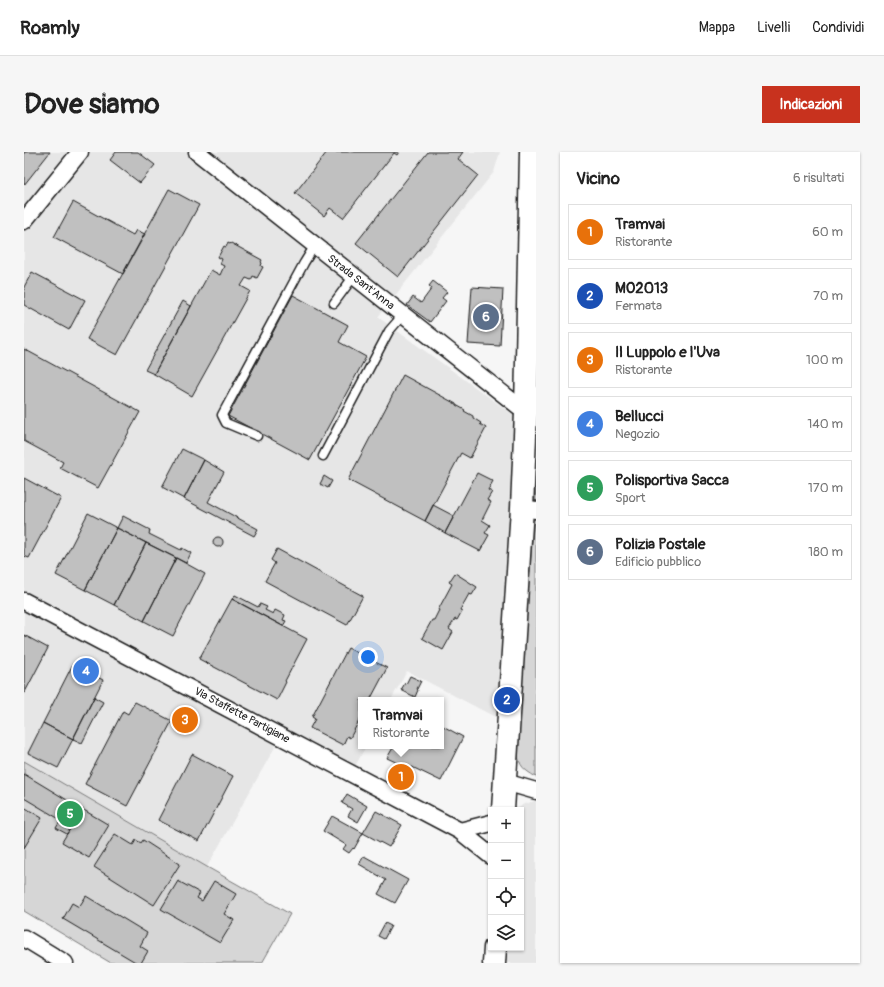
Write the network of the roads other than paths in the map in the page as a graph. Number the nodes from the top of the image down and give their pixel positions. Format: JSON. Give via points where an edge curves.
{"nodes":[{"id":1,"x":80,"y":152,"type":"edge"},
{"id":2,"x":197,"y":152,"type":"edge"},
{"id":3,"x":531,"y":152,"type":"edge"},
{"id":4,"x":24,"y":221,"type":"edge"},
{"id":5,"x":315,"y":246,"type":"junction"},
{"id":6,"x":354,"y":276,"type":"junction"},
{"id":7,"x":536,"y":294,"type":"edge"},
{"id":8,"x":334,"y":303,"type":"dead end"},
{"id":9,"x":402,"y":315,"type":"junction"},
{"id":10,"x":526,"y":412,"type":"junction"},
{"id":11,"x":257,"y":436,"type":"dead end"},
{"id":12,"x":323,"y":456,"type":"dead end"},
{"id":13,"x":529,"y":509,"type":"edge"},
{"id":14,"x":24,"y":600,"type":"edge"},
{"id":15,"x":505,"y":782,"type":"junction"},
{"id":16,"x":536,"y":791,"type":"edge"},
{"id":17,"x":504,"y":807,"type":"edge"},
{"id":18,"x":488,"y":824,"type":"edge"},
{"id":19,"x":460,"y":831,"type":"junction"},
{"id":20,"x":488,"y":854,"type":"edge"},
{"id":21,"x":24,"y":938,"type":"edge"},
{"id":22,"x":495,"y":951,"type":"edge"},
{"id":23,"x":65,"y":963,"type":"edge"},
{"id":24,"x":494,"y":963,"type":"edge"}],
"edges":[{"from":1,"to":4,"type":"street"},
{"from":2,"to":5,"type":"street","name":"Strada Sant'Anna"},
{"from":3,"to":10,"type":"main road"},
{"from":5,"to":6,"type":"street","name":"Strada Sant'Anna"},
{"from":5,"to":11,"type":"lane","via":[[222,415],[226,423]]},
{"from":6,"to":8,"type":"lane"},
{"from":6,"to":9,"type":"street","name":"Strada Sant'Anna"},
{"from":7,"to":10,"type":"main road"},
{"from":9,"to":10,"type":"street","name":"Strada Sant'Anna"},
{"from":9,"to":12,"type":"lane","via":[[389,331]]},
{"from":10,"to":13,"type":"main road"},
{"from":13,"to":15,"type":"main road"},
{"from":14,"to":19,"type":"street","name":"Via Staffette Partigiane"},
{"from":15,"to":16,"type":"street"},
{"from":15,"to":17,"type":"main road"},
{"from":18,"to":19,"type":"street"},
{"from":19,"to":20,"type":"street","name":"Via Staffette Partigiane"},
{"from":21,"to":23,"type":"street"},
{"from":22,"to":24,"type":"main road"}]}
